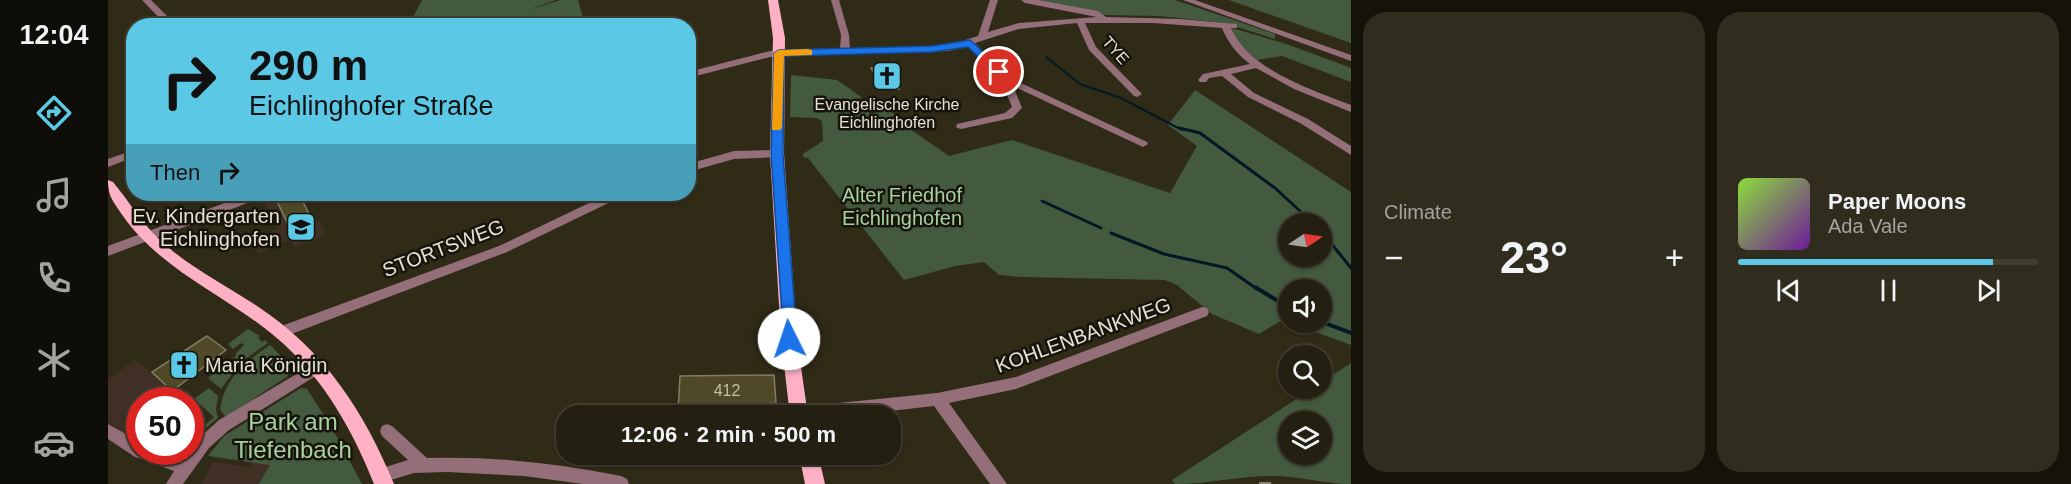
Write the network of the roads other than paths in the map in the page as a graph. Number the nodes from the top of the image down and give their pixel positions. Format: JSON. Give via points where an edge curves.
{"nodes":[{"id":1,"x":146,"y":0,"type":"edge"},
{"id":2,"x":773,"y":0,"type":"edge"},
{"id":3,"x":835,"y":0,"type":"edge"},
{"id":4,"x":994,"y":0,"type":"edge"},
{"id":5,"x":1025,"y":0,"type":"edge"},
{"id":6,"x":1187,"y":0,"type":"edge"},
{"id":7,"x":1210,"y":0,"type":"edge"},
{"id":8,"x":165,"y":18,"type":"edge"},
{"id":9,"x":1105,"y":20,"type":"junction"},
{"id":10,"x":1080,"y":21,"type":"junction"},
{"id":11,"x":981,"y":39,"type":"junction"},
{"id":12,"x":970,"y":43,"type":"junction"},
{"id":13,"x":844,"y":51,"type":"junction"},
{"id":14,"x":1351,"y":51,"type":"edge"},
{"id":15,"x":779,"y":53,"type":"junction"},
{"id":16,"x":1351,"y":58,"type":"edge"},
{"id":17,"x":1258,"y":65,"type":"junction"},
{"id":18,"x":1223,"y":72,"type":"junction"},
{"id":19,"x":696,"y":73,"type":"edge"},
{"id":20,"x":1005,"y":79,"type":"junction"},
{"id":21,"x":1203,"y":80,"type":"dead end"},
{"id":22,"x":1137,"y":94,"type":"dead end"},
{"id":23,"x":1351,"y":109,"type":"edge"},
{"id":24,"x":961,"y":126,"type":"dead end"},
{"id":25,"x":1143,"y":144,"type":"dead end"},
{"id":26,"x":1351,"y":151,"type":"edge"},
{"id":27,"x":777,"y":154,"type":"junction"},
{"id":28,"x":126,"y":156,"type":"edge"},
{"id":29,"x":108,"y":163,"type":"edge"},
{"id":30,"x":696,"y":166,"type":"edge"},
{"id":31,"x":108,"y":185,"type":"edge"},
{"id":32,"x":241,"y":201,"type":"edge"},
{"id":33,"x":602,"y":201,"type":"edge"},
{"id":34,"x":147,"y":237,"type":"junction"},
{"id":35,"x":108,"y":251,"type":"edge"},
{"id":36,"x":1202,"y":312,"type":"dead end"},
{"id":37,"x":281,"y":332,"type":"junction"},
{"id":38,"x":317,"y":368,"type":"junction"},
{"id":39,"x":937,"y":399,"type":"junction"},
{"id":40,"x":798,"y":405,"type":"edge"},
{"id":41,"x":885,"y":405,"type":"edge"},
{"id":42,"x":108,"y":431,"type":"edge"},
{"id":43,"x":387,"y":431,"type":"dead end"},
{"id":44,"x":126,"y":442,"type":"edge"},
{"id":45,"x":423,"y":464,"type":"junction"},
{"id":46,"x":179,"y":465,"type":"edge"},
{"id":47,"x":811,"y":465,"type":"edge"},
{"id":48,"x":185,"y":467,"type":"junction"},
{"id":49,"x":382,"y":479,"type":"edge"},
{"id":50,"x":174,"y":484,"type":"edge"},
{"id":51,"x":621,"y":484,"type":"edge"},
{"id":52,"x":815,"y":484,"type":"edge"},
{"id":53,"x":999,"y":484,"type":"edge"}],
"edges":[{"from":1,"to":8,"type":"street"},
{"from":2,"to":15,"type":"main road"},
{"from":3,"to":13,"type":"street","via":[[845,34]]},
{"from":4,"to":11,"type":"street"},
{"from":5,"to":9,"type":"street","via":[[1098,14]]},
{"from":6,"to":16,"type":"street"},
{"from":7,"to":14,"type":"street"},
{"from":9,"to":10,"type":"street"},
{"from":9,"to":17,"type":"street","via":[[1230,26],[1231,40]]},
{"from":10,"to":11,"type":"street","via":[[1017,27]]},
{"from":10,"to":22,"type":"street","name":"TYE","via":[[1095,52]]},
{"from":11,"to":12,"type":"street"},
{"from":12,"to":13,"type":"street","via":[[945,48]]},
{"from":12,"to":20,"type":"street"},
{"from":13,"to":15,"type":"street"},
{"from":15,"to":19,"type":"street"},
{"from":15,"to":27,"type":"main road"},
{"from":17,"to":18,"type":"street"},
{"from":17,"to":23,"type":"street"},
{"from":18,"to":21,"type":"street"},
{"from":18,"to":26,"type":"street","via":[[1251,95],[1304,121]]},
{"from":20,"to":24,"type":"street","via":[[1017,105],[1014,112]]},
{"from":20,"to":25,"type":"street"},
{"from":27,"to":30,"type":"street","via":[[734,155]]},
{"from":27,"to":40,"type":"main road","via":[[789,339]]},
{"from":28,"to":29,"type":"street"},
{"from":31,"to":34,"type":"main road"},
{"from":32,"to":34,"type":"street"},
{"from":33,"to":37,"type":"street","name":"STORTSWEG","via":[[503,249]]},
{"from":34,"to":35,"type":"street"},
{"from":34,"to":37,"type":"main road","via":[[172,259]]},
{"from":36,"to":39,"type":"street","name":"KOHLENBANKWEG","via":[[1016,383]]},
{"from":37,"to":38,"type":"main road"},
{"from":38,"to":48,"type":"street","via":[[224,424]]},
{"from":38,"to":49,"type":"main road","via":[[348,409]]},
{"from":39,"to":41,"type":"street","name":"KOHLENBANKWEG"},
{"from":39,"to":53,"type":"street"},
{"from":42,"to":44,"type":"street"},
{"from":43,"to":45,"type":"street"},
{"from":45,"to":49,"type":"street"},
{"from":45,"to":51,"type":"street","via":[[490,467]]},
{"from":46,"to":48,"type":"street"},
{"from":47,"to":52,"type":"main road"},
{"from":48,"to":50,"type":"street"}]}
